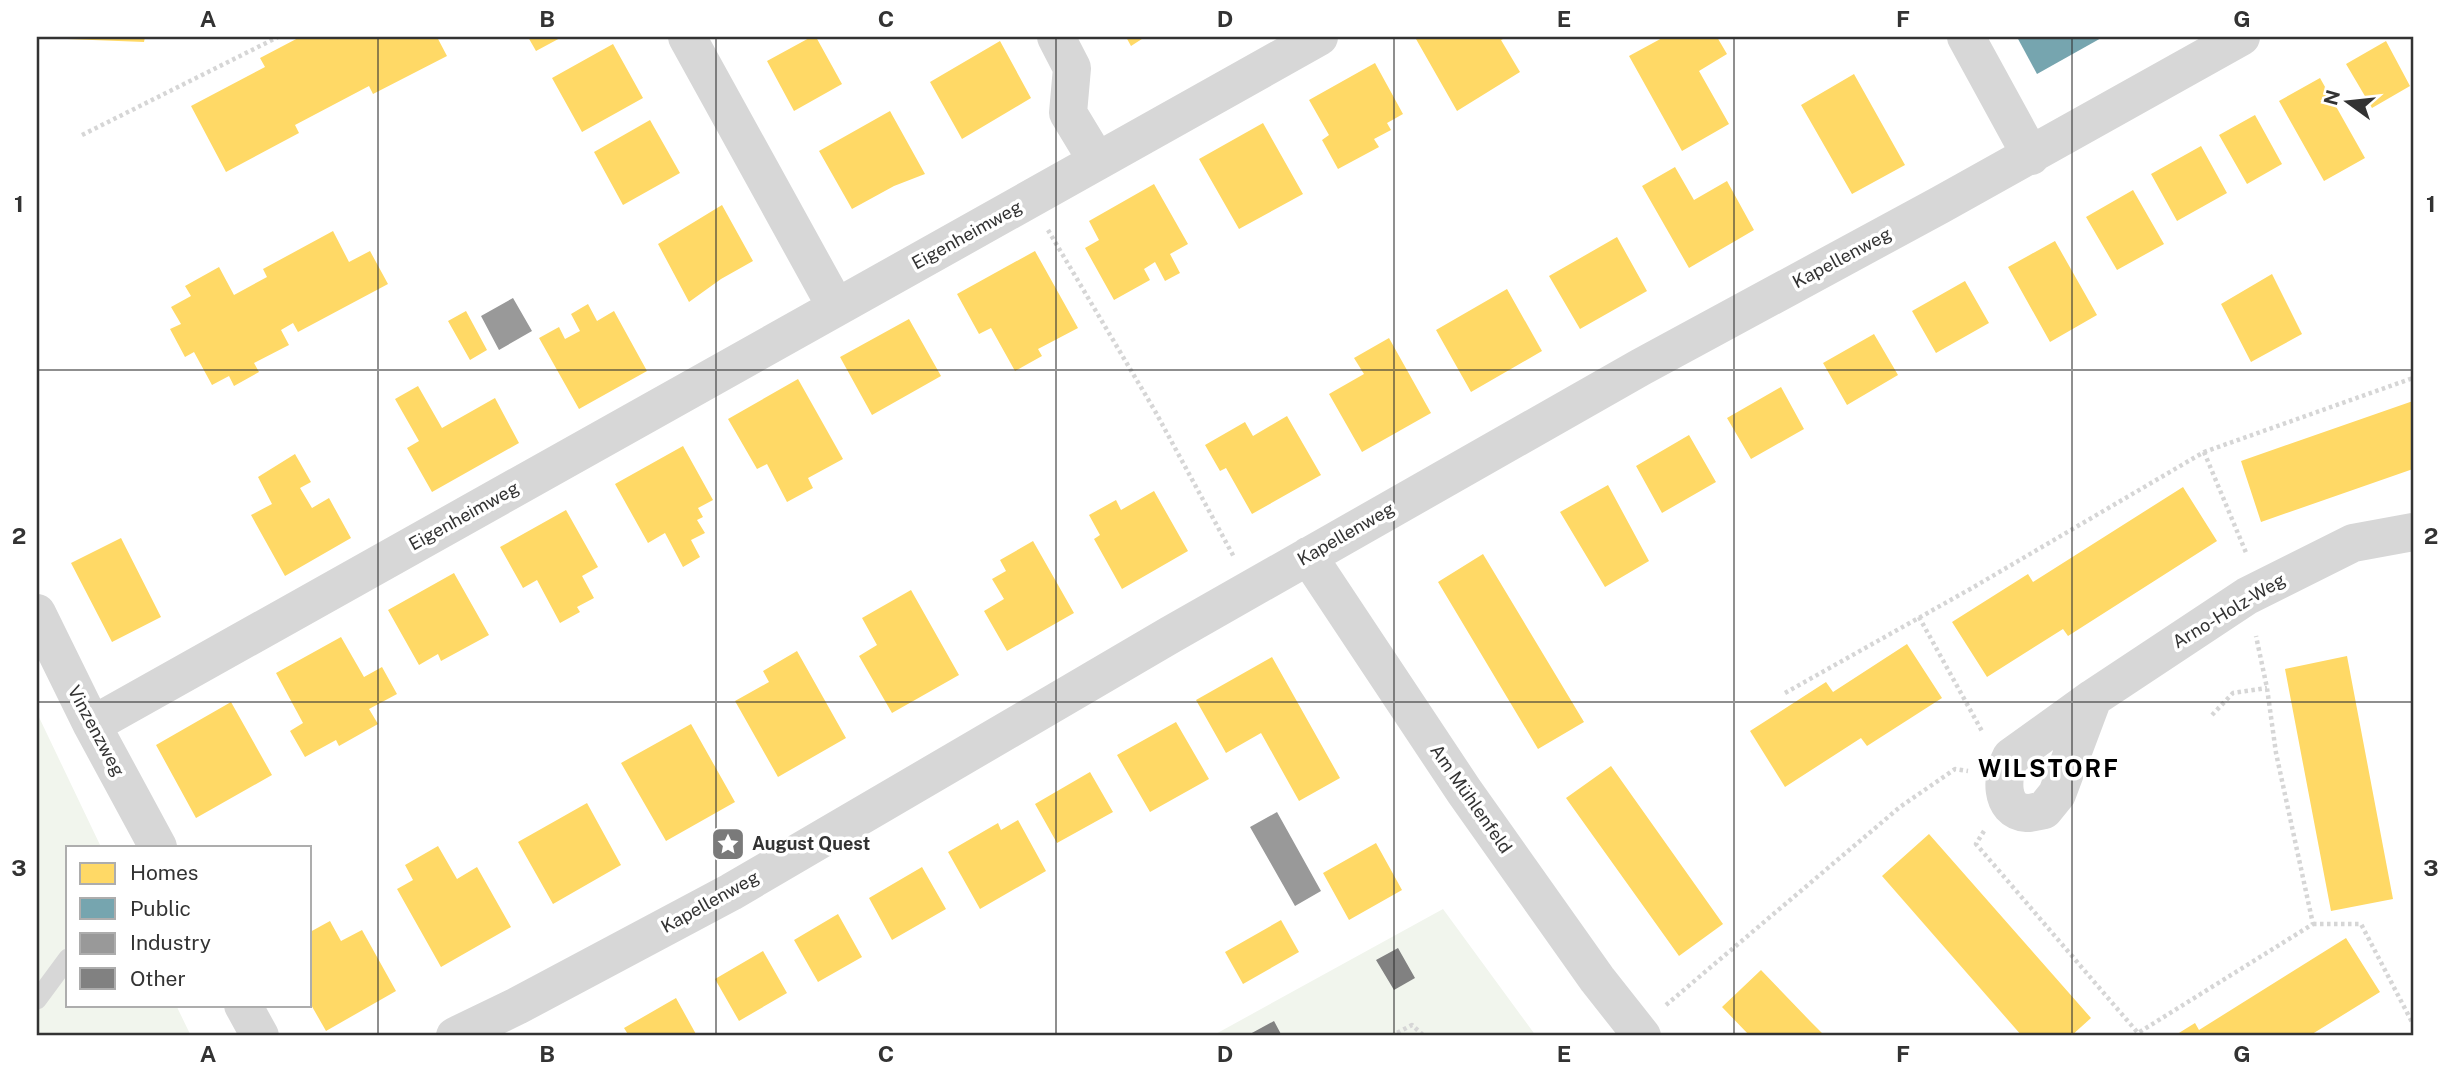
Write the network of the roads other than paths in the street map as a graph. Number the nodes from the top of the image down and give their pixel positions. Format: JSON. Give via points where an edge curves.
{"nodes":[{"id":1,"x":687,"y":37,"type":"edge"},
{"id":2,"x":1056,"y":37,"type":"edge"},
{"id":3,"x":1320,"y":37,"type":"edge"},
{"id":4,"x":1966,"y":37,"type":"edge"},
{"id":5,"x":2241,"y":37,"type":"edge"},
{"id":6,"x":2031,"y":156,"type":"junction"},
{"id":7,"x":1097,"y":161,"type":"junction"},
{"id":8,"x":836,"y":307,"type":"junction"},
{"id":9,"x":2413,"y":532,"type":"edge"},
{"id":10,"x":1308,"y":556,"type":"junction"},
{"id":11,"x":37,"y":612,"type":"edge"},
{"id":12,"x":2093,"y":698,"type":"junction"},
{"id":13,"x":92,"y":725,"type":"junction"},
{"id":14,"x":157,"y":846,"type":"edge"},
{"id":15,"x":66,"y":961,"type":"edge"},
{"id":16,"x":37,"y":1000,"type":"edge"},
{"id":17,"x":244,"y":1006,"type":"edge"},
{"id":18,"x":1649,"y":1025,"type":"edge"},
{"id":19,"x":260,"y":1036,"type":"edge"},
{"id":20,"x":455,"y":1036,"type":"edge"}],
"edges":[{"from":1,"to":8,"type":"street"},
{"from":2,"to":7,"type":"street","via":[[1072,68],[1068,113]]},
{"from":3,"to":7,"type":"street","name":"Eigenheimweg"},
{"from":4,"to":6,"type":"street"},
{"from":5,"to":6,"type":"street","name":"Kapellenweg"},
{"from":6,"to":10,"type":"street","name":"Kapellenweg","via":[[1641,367]]},
{"from":7,"to":8,"type":"street","name":"Eigenheimweg"},
{"from":8,"to":13,"type":"street","name":"Eigenheimweg"},
{"from":9,"to":12,"type":"street","name":"Arno-Holz-Weg","via":[[2353,543],[2247,596]]},
{"from":10,"to":18,"type":"street","name":"Am Mühlenfeld","via":[[1464,791],[1597,979]]},
{"from":10,"to":20,"type":"street","name":"Kapellenweg","via":[[732,892]]},
{"from":11,"to":13,"type":"street","name":"Vinzenzweg"},
{"from":12,"to":12,"type":"street","name":"Arno-Holz-Weg","via":[[2011,757],[2006,781],[2015,809],[2026,813],[2044,810],[2057,794]]},
{"from":13,"to":14,"type":"street","name":"Vinzenzweg"},
{"from":15,"to":16,"type":"lane"},
{"from":17,"to":19,"type":"street"}]}
